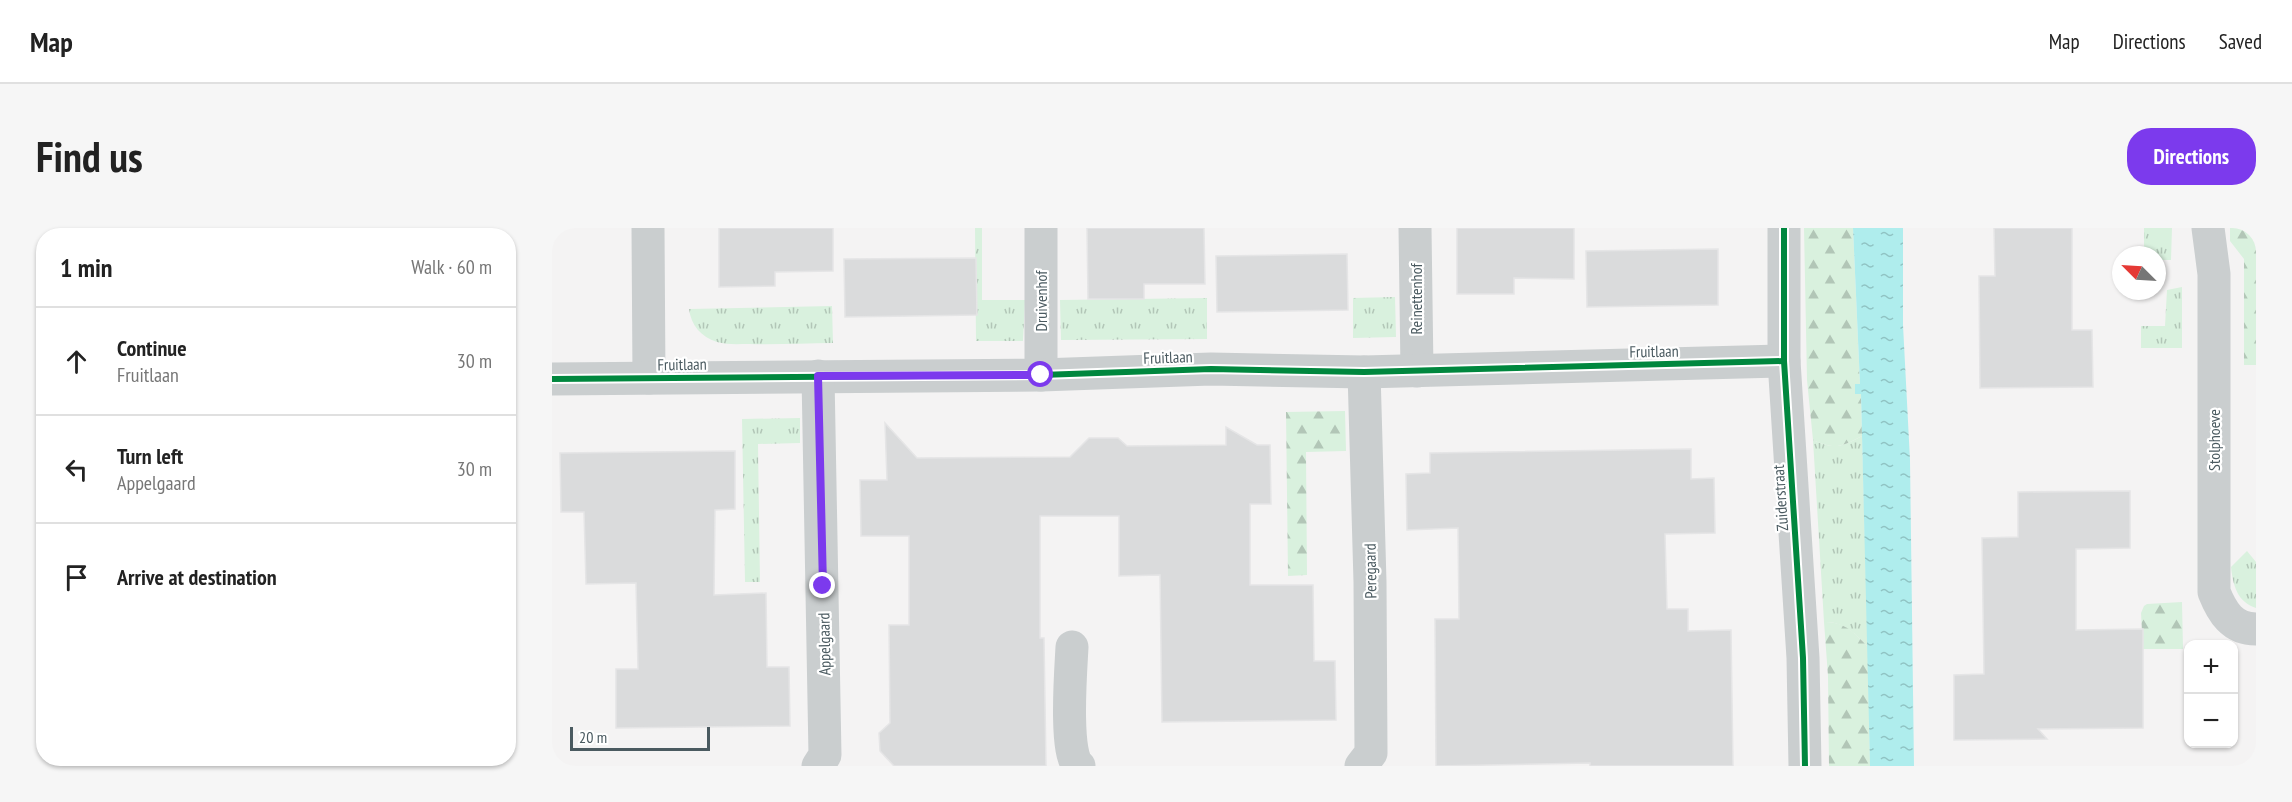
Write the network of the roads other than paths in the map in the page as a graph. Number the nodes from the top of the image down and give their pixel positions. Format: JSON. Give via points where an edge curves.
{"nodes":[{"id":1,"x":648,"y":228,"type":"edge"},
{"id":2,"x":1041,"y":228,"type":"edge"},
{"id":3,"x":1415,"y":228,"type":"edge"},
{"id":4,"x":1784,"y":228,"type":"edge"},
{"id":5,"x":2208,"y":228,"type":"edge"},
{"id":6,"x":1784,"y":361,"type":"junction"},
{"id":7,"x":1417,"y":371,"type":"junction"},
{"id":8,"x":1364,"y":372,"type":"junction"},
{"id":9,"x":1041,"y":375,"type":"junction"},
{"id":10,"x":818,"y":376,"type":"junction"},
{"id":11,"x":649,"y":378,"type":"junction"},
{"id":12,"x":552,"y":379,"type":"edge"},
{"id":13,"x":2256,"y":629,"type":"edge"},
{"id":14,"x":1072,"y":647,"type":"dead end"},
{"id":15,"x":818,"y":766,"type":"edge"},
{"id":16,"x":1079,"y":766,"type":"edge"},
{"id":17,"x":1361,"y":766,"type":"edge"},
{"id":18,"x":1805,"y":766,"type":"edge"}],
"edges":[{"from":1,"to":11,"type":"street"},
{"from":2,"to":9,"type":"street","name":"Druivenhof"},
{"from":3,"to":7,"type":"street","name":"Reinettenhof"},
{"from":4,"to":6,"type":"street","name":"Zuiderstraat"},
{"from":5,"to":13,"type":"street","name":"Stolphoeve","via":[[2214,274],[2214,592],[2232,622],[2244,629]]},
{"from":6,"to":7,"type":"street","name":"Fruitlaan"},
{"from":6,"to":18,"type":"street","name":"Zuiderstraat","via":[[1803,658]]},
{"from":7,"to":8,"type":"street","name":"Fruitlaan"},
{"from":8,"to":9,"type":"street","name":"Fruitlaan","via":[[1211,369]]},
{"from":8,"to":17,"type":"street","name":"Peregaard","via":[[1371,753]]},
{"from":9,"to":10,"type":"street","name":"Fruitlaan"},
{"from":10,"to":11,"type":"street","name":"Fruitlaan"},
{"from":10,"to":15,"type":"street","name":"Appelgaard","via":[[825,755]]},
{"from":11,"to":12,"type":"street","name":"Fruitlaan"},
{"from":14,"to":16,"type":"street","via":[[1070,746]]}]}
